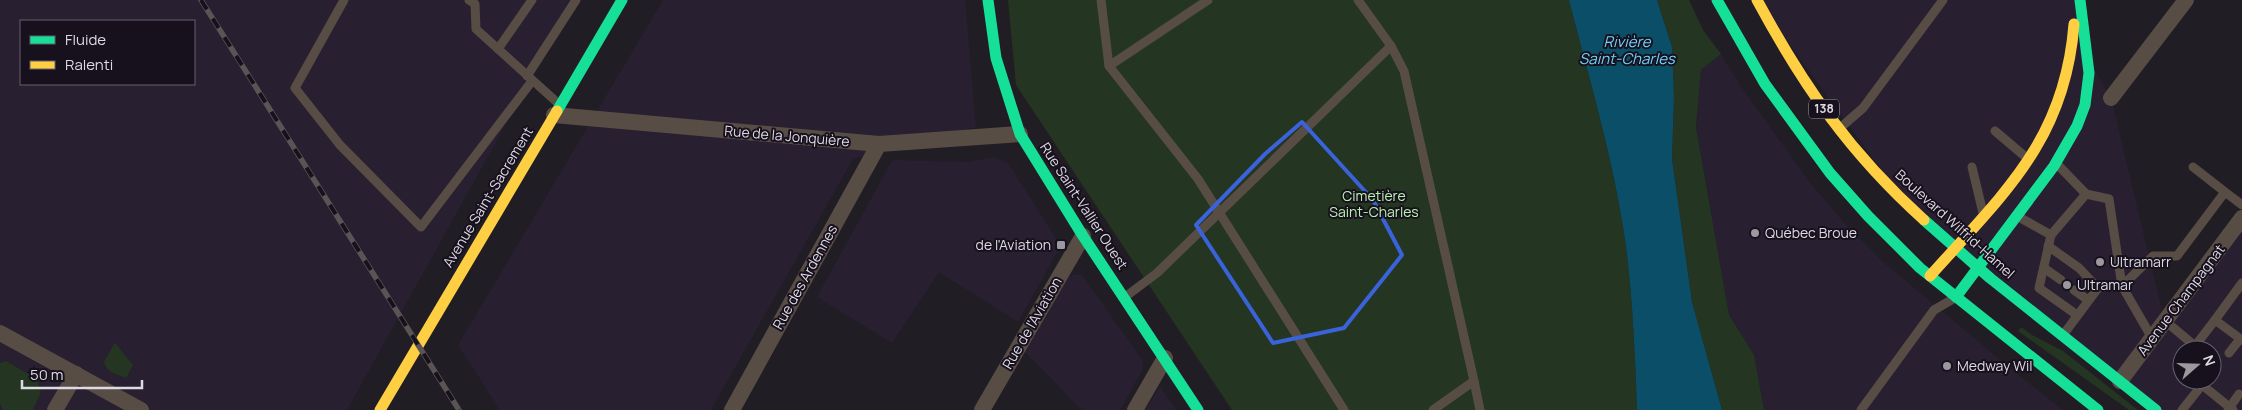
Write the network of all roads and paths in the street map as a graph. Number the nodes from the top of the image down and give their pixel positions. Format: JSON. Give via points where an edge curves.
{"nodes":[{"id":1,"x":344,"y":0,"type":"edge"},
{"id":2,"x":532,"y":0,"type":"edge"},
{"id":3,"x":576,"y":0,"type":"edge"},
{"id":4,"x":988,"y":0,"type":"edge"},
{"id":5,"x":1101,"y":0,"type":"edge"},
{"id":6,"x":1208,"y":0,"type":"edge"},
{"id":7,"x":1358,"y":0,"type":"edge"},
{"id":8,"x":1718,"y":0,"type":"edge"},
{"id":9,"x":1756,"y":0,"type":"edge"},
{"id":10,"x":1943,"y":0,"type":"edge"},
{"id":11,"x":2075,"y":0,"type":"edge"},
{"id":12,"x":2080,"y":0,"type":"edge"},
{"id":13,"x":2186,"y":0,"type":"edge"},
{"id":14,"x":474,"y":1,"type":"edge"},
{"id":15,"x":619,"y":1,"type":"edge"},
{"id":16,"x":1390,"y":46,"type":"junction"},
{"id":17,"x":498,"y":49,"type":"junction"},
{"id":18,"x":1109,"y":66,"type":"junction"},
{"id":19,"x":530,"y":78,"type":"junction"},
{"id":20,"x":2111,"y":98,"type":"dead end"},
{"id":21,"x":557,"y":110,"type":"junction"},
{"id":22,"x":1838,"y":130,"type":"junction"},
{"id":23,"x":1995,"y":132,"type":"dead end"},
{"id":24,"x":1020,"y":134,"type":"junction"},
{"id":25,"x":879,"y":144,"type":"junction"},
{"id":26,"x":2028,"y":159,"type":"junction"},
{"id":27,"x":2054,"y":162,"type":"junction"},
{"id":28,"x":1972,"y":167,"type":"dead end"},
{"id":29,"x":2193,"y":167,"type":"dead end"},
{"id":30,"x":2225,"y":192,"type":"junction"},
{"id":31,"x":2086,"y":194,"type":"junction"},
{"id":32,"x":2242,"y":205,"type":"edge"},
{"id":33,"x":1219,"y":211,"type":"junction"},
{"id":34,"x":2016,"y":216,"type":"junction"},
{"id":35,"x":1983,"y":217,"type":"junction"},
{"id":36,"x":2242,"y":218,"type":"edge"},
{"id":37,"x":2051,"y":234,"type":"junction"},
{"id":38,"x":2237,"y":235,"type":"edge"},
{"id":39,"x":1083,"y":236,"type":"junction"},
{"id":40,"x":2048,"y":246,"type":"junction"},
{"id":41,"x":1955,"y":248,"type":"junction"},
{"id":42,"x":1978,"y":267,"type":"junction"},
{"id":43,"x":2044,"y":268,"type":"junction"},
{"id":44,"x":1930,"y":276,"type":"junction"},
{"id":45,"x":2061,"y":280,"type":"dead end"},
{"id":46,"x":2242,"y":283,"type":"edge"},
{"id":47,"x":2122,"y":286,"type":"junction"},
{"id":48,"x":2098,"y":288,"type":"junction"},
{"id":49,"x":2074,"y":290,"type":"dead end"},
{"id":50,"x":1125,"y":297,"type":"junction"},
{"id":51,"x":1956,"y":297,"type":"junction"},
{"id":52,"x":2088,"y":300,"type":"junction"},
{"id":53,"x":2077,"y":315,"type":"junction"},
{"id":54,"x":2164,"y":320,"type":"junction"},
{"id":55,"x":2215,"y":320,"type":"junction"},
{"id":56,"x":0,"y":333,"type":"edge"},
{"id":57,"x":2062,"y":335,"type":"junction"},
{"id":58,"x":2152,"y":338,"type":"junction"},
{"id":59,"x":2241,"y":339,"type":"edge"},
{"id":60,"x":2186,"y":340,"type":"edge"},
{"id":61,"x":2201,"y":340,"type":"edge"},
{"id":62,"x":2229,"y":353,"type":"dead end"},
{"id":63,"x":1165,"y":358,"type":"junction"},
{"id":64,"x":76,"y":374,"type":"junction"},
{"id":65,"x":1474,"y":381,"type":"junction"},
{"id":66,"x":2120,"y":381,"type":"junction"},
{"id":67,"x":2196,"y":390,"type":"edge"},
{"id":68,"x":2210,"y":390,"type":"edge"},
{"id":69,"x":2239,"y":394,"type":"dead end"},
{"id":70,"x":2230,"y":409,"type":"edge"},
{"id":71,"x":55,"y":410,"type":"edge"},
{"id":72,"x":141,"y":410,"type":"edge"},
{"id":73,"x":380,"y":410,"type":"edge"},
{"id":74,"x":732,"y":410,"type":"edge"},
{"id":75,"x":982,"y":410,"type":"edge"},
{"id":76,"x":1135,"y":410,"type":"edge"},
{"id":77,"x":1198,"y":410,"type":"edge"},
{"id":78,"x":1344,"y":410,"type":"edge"},
{"id":79,"x":1433,"y":410,"type":"edge"},
{"id":80,"x":1480,"y":410,"type":"edge"},
{"id":81,"x":1861,"y":410,"type":"edge"},
{"id":82,"x":2098,"y":410,"type":"edge"},
{"id":83,"x":2156,"y":410,"type":"edge"},
{"id":84,"x":2182,"y":410,"type":"edge"}],
"edges":[{"from":1,"to":19,"type":"lane","via":[[295,88],[340,145],[421,227]]},
{"from":2,"to":17,"type":"lane"},
{"from":3,"to":19,"type":"lane"},
{"from":4,"to":24,"type":"main road","name":"Rue Saint-Vallier Ouest","via":[[996,58]]},
{"from":5,"to":18,"type":"lane"},
{"from":6,"to":18,"type":"lane"},
{"from":7,"to":16,"type":"lane"},
{"from":8,"to":44,"type":"main road","number":"138","via":[[1765,84],[1830,173],[1868,216]]},
{"from":9,"to":22,"type":"main road","name":"Boulevard Wilfrid-Hamel","number":"138","via":[[1803,80]]},
{"from":10,"to":22,"type":"lane","via":[[1863,108]]},
{"from":11,"to":26,"type":"main road","via":[[2068,72],[2050,122]]},
{"from":12,"to":27,"type":"main road","via":[[2089,84],[2071,136]]},
{"from":13,"to":20,"type":"street"},
{"from":14,"to":17,"type":"lane","via":[[476,29]]},
{"from":15,"to":21,"type":"main road","name":"Avenue Saint-Sacrement"},
{"from":16,"to":33,"type":"lane"},
{"from":16,"to":65,"type":"lane","via":[[1404,71]]},
{"from":17,"to":19,"type":"lane"},
{"from":18,"to":33,"type":"lane","via":[[1198,178]]},
{"from":19,"to":21,"type":"lane"},
{"from":21,"to":25,"type":"street","name":"Rue de la Jonquière"},
{"from":21,"to":73,"type":"main road","name":"Avenue Saint-Sacrement"},
{"from":22,"to":41,"type":"main road","name":"Boulevard Wilfrid-Hamel","number":"138","via":[[1908,206]]},
{"from":23,"to":26,"type":"lane"},
{"from":24,"to":25,"type":"street","name":"Rue de la Jonquière"},
{"from":24,"to":39,"type":"main road","name":"Rue Saint-Vallier Ouest"},
{"from":25,"to":74,"type":"street","name":"Rue des Ardennes"},
{"from":26,"to":35,"type":"main road"},
{"from":27,"to":31,"type":"lane"},
{"from":27,"to":34,"type":"main road"},
{"from":28,"to":35,"type":"lane"},
{"from":29,"to":30,"type":"lane"},
{"from":30,"to":32,"type":"lane"},
{"from":30,"to":47,"type":"lane","via":[[2177,256],[2154,256]]},
{"from":31,"to":37,"type":"lane"},
{"from":31,"to":47,"type":"lane","via":[[2109,199]]},
{"from":33,"to":50,"type":"lane","via":[[1157,273]]},
{"from":33,"to":78,"type":"lane"},
{"from":34,"to":37,"type":"lane"},
{"from":34,"to":42,"type":"main road"},
{"from":35,"to":41,"type":"main road"},
{"from":36,"to":38,"type":"street","name":"Avenue Champagnat"},
{"from":37,"to":40,"type":"lane"},
{"from":38,"to":54,"type":"street","name":"Avenue Champagnat"},
{"from":39,"to":50,"type":"main road","name":"Rue Saint-Vallier Ouest"},
{"from":39,"to":75,"type":"street","name":"Rue de l'Aviation"},
{"from":40,"to":43,"type":"lane"},
{"from":40,"to":48,"type":"lane","via":[[2079,268]]},
{"from":41,"to":42,"type":"main road","name":"Boulevard Wilfrid-Hamel","number":"138"},
{"from":41,"to":44,"type":"main road"},
{"from":42,"to":51,"type":"main road"},
{"from":42,"to":57,"type":"main road","name":"Boulevard Wilfrid-Hamel","number":"138"},
{"from":43,"to":45,"type":"lane"},
{"from":43,"to":53,"type":"lane","via":[[2039,288]]},
{"from":44,"to":51,"type":"main road","number":"138"},
{"from":46,"to":55,"type":"lane"},
{"from":47,"to":48,"type":"lane"},
{"from":47,"to":58,"type":"lane"},
{"from":48,"to":52,"type":"lane"},
{"from":49,"to":52,"type":"lane"},
{"from":50,"to":63,"type":"main road","name":"Rue Saint-Vallier Ouest"},
{"from":51,"to":81,"type":"lane","via":[[1934,310]]},
{"from":51,"to":82,"type":"main road","number":"138"},
{"from":52,"to":53,"type":"lane"},
{"from":53,"to":57,"type":"lane"},
{"from":54,"to":58,"type":"street","name":"Avenue Champagnat"},
{"from":54,"to":60,"type":"lane"},
{"from":55,"to":59,"type":"lane"},
{"from":55,"to":61,"type":"lane"},
{"from":56,"to":64,"type":"street"},
{"from":57,"to":66,"type":"main road","name":"Boulevard Wilfrid-Hamel","number":"138"},
{"from":58,"to":66,"type":"street","name":"Avenue Champagnat"},
{"from":59,"to":62,"type":"lane"},
{"from":63,"to":76,"type":"street"},
{"from":63,"to":77,"type":"main road","name":"Rue Saint-Vallier Ouest"},
{"from":64,"to":71,"type":"street"},
{"from":64,"to":72,"type":"street"},
{"from":65,"to":79,"type":"lane"},
{"from":65,"to":80,"type":"lane"},
{"from":66,"to":83,"type":"main road","name":"Boulevard Wilfrid-Hamel","number":"138"},
{"from":67,"to":84,"type":"lane"},
{"from":68,"to":70,"type":"lane"},
{"from":69,"to":70,"type":"lane"}]}
